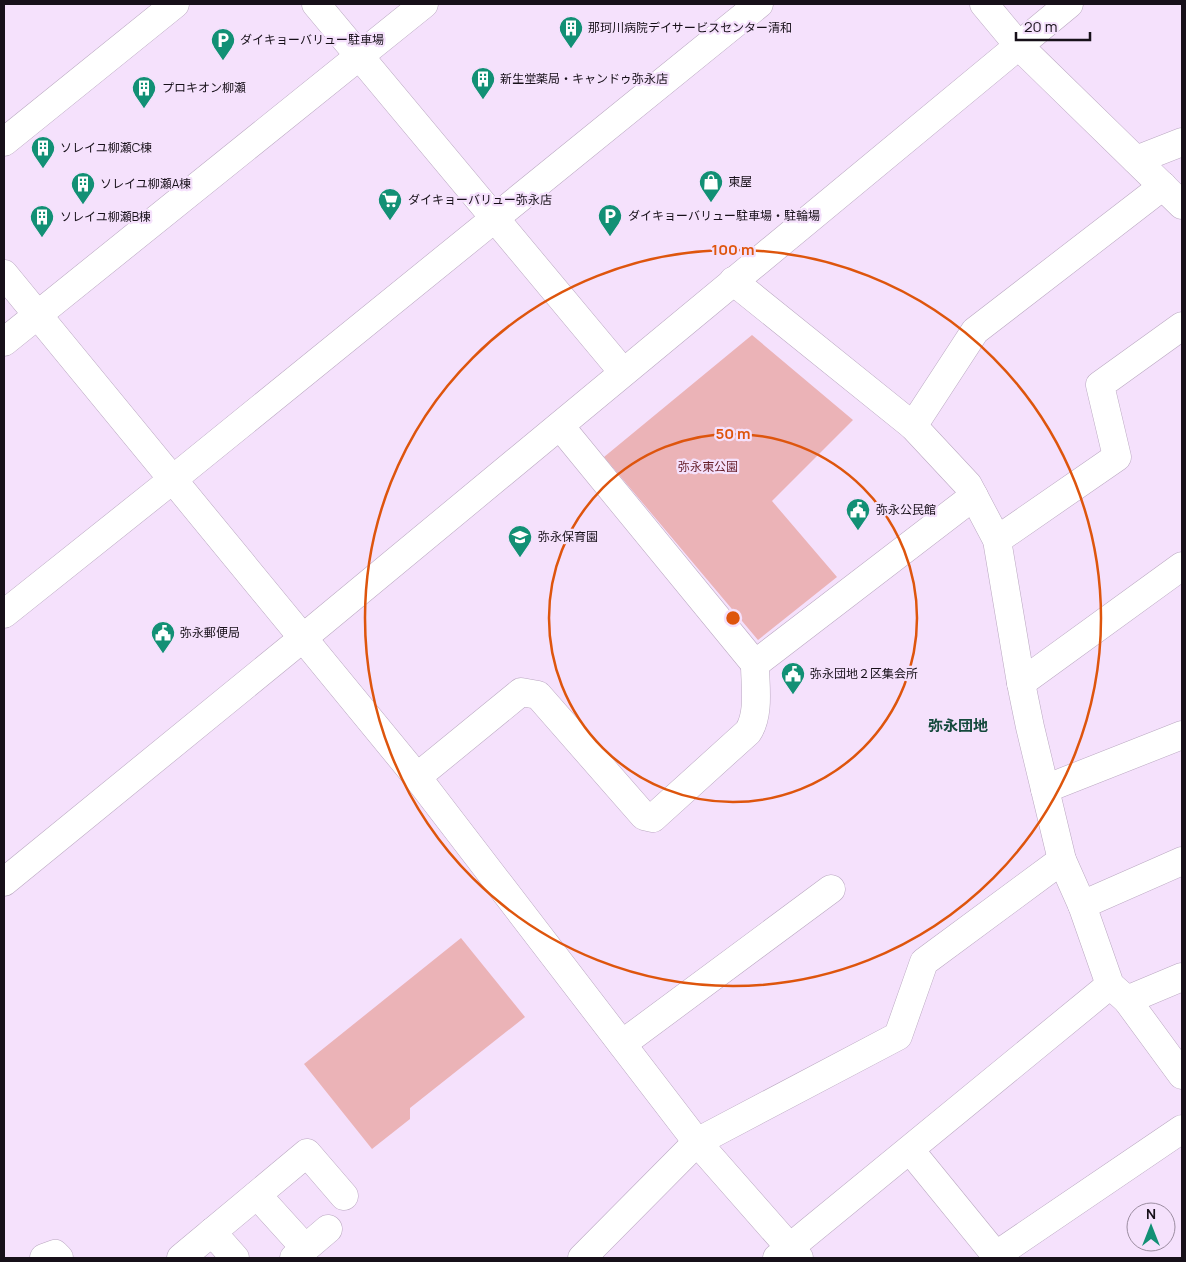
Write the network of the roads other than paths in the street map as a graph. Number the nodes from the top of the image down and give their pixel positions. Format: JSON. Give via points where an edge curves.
{"nodes":[{"id":1,"x":175,"y":4,"type":"edge"},
{"id":2,"x":316,"y":4,"type":"edge"},
{"id":3,"x":424,"y":4,"type":"edge"},
{"id":4,"x":760,"y":4,"type":"edge"},
{"id":5,"x":984,"y":4,"type":"edge"},
{"id":6,"x":1069,"y":4,"type":"edge"},
{"id":7,"x":1019,"y":46,"type":"junction"},
{"id":8,"x":359,"y":56,"type":"junction"},
{"id":9,"x":4,"y":142,"type":"edge"},
{"id":10,"x":1182,"y":142,"type":"edge"},
{"id":11,"x":1136,"y":160,"type":"junction"},
{"id":12,"x":1163,"y":186,"type":"junction"},
{"id":13,"x":1182,"y":205,"type":"edge"},
{"id":14,"x":494,"y":219,"type":"junction"},
{"id":15,"x":4,"y":274,"type":"edge"},
{"id":16,"x":733,"y":281,"type":"junction"},
{"id":17,"x":38,"y":315,"type":"junction"},
{"id":18,"x":1182,"y":326,"type":"edge"},
{"id":19,"x":4,"y":342,"type":"edge"},
{"id":20,"x":623,"y":372,"type":"junction"},
{"id":21,"x":560,"y":426,"type":"junction"},
{"id":22,"x":913,"y":426,"type":"junction"},
{"id":23,"x":172,"y":480,"type":"junction"},
{"id":24,"x":974,"y":496,"type":"junction"},
{"id":25,"x":997,"y":540,"type":"junction"},
{"id":26,"x":1182,"y":566,"type":"edge"},
{"id":27,"x":4,"y":614,"type":"edge"},
{"id":28,"x":303,"y":638,"type":"junction"},
{"id":29,"x":755,"y":664,"type":"junction"},
{"id":30,"x":1021,"y":683,"type":"junction"},
{"id":31,"x":1182,"y":735,"type":"edge"},
{"id":32,"x":417,"y":777,"type":"junction"},
{"id":33,"x":1045,"y":789,"type":"junction"},
{"id":34,"x":1062,"y":860,"type":"junction"},
{"id":35,"x":1182,"y":861,"type":"edge"},
{"id":36,"x":4,"y":882,"type":"edge"},
{"id":37,"x":831,"y":889,"type":"dead end"},
{"id":38,"x":1082,"y":905,"type":"junction"},
{"id":39,"x":1182,"y":977,"type":"edge"},
{"id":40,"x":1119,"y":993,"type":"junction"},
{"id":41,"x":622,"y":1044,"type":"junction"},
{"id":42,"x":1182,"y":1075,"type":"edge"},
{"id":43,"x":1182,"y":1129,"type":"edge"},
{"id":44,"x":697,"y":1142,"type":"junction"},
{"id":45,"x":910,"y":1150,"type":"junction"},
{"id":46,"x":257,"y":1195,"type":"junction"},
{"id":47,"x":344,"y":1196,"type":"dead end"},
{"id":48,"x":328,"y":1229,"type":"dead end"},
{"id":49,"x":212,"y":1232,"type":"junction"},
{"id":50,"x":295,"y":1248,"type":"edge"},
{"id":51,"x":788,"y":1255,"type":"edge"},
{"id":52,"x":996,"y":1257,"type":"edge"},
{"id":53,"x":44,"y":1258,"type":"edge"},
{"id":54,"x":59,"y":1258,"type":"edge"},
{"id":55,"x":181,"y":1258,"type":"edge"},
{"id":56,"x":235,"y":1258,"type":"edge"},
{"id":57,"x":582,"y":1258,"type":"edge"}],
"edges":[{"from":1,"to":9,"type":"street"},
{"from":2,"to":8,"type":"street"},
{"from":3,"to":8,"type":"street"},
{"from":4,"to":14,"type":"street"},
{"from":5,"to":7,"type":"street"},
{"from":6,"to":7,"type":"street"},
{"from":7,"to":11,"type":"street"},
{"from":7,"to":16,"type":"street"},
{"from":8,"to":14,"type":"street"},
{"from":8,"to":17,"type":"street"},
{"from":10,"to":11,"type":"street"},
{"from":11,"to":12,"type":"street"},
{"from":12,"to":13,"type":"street"},
{"from":12,"to":22,"type":"street","via":[[975,331]]},
{"from":14,"to":20,"type":"street"},
{"from":14,"to":23,"type":"street"},
{"from":15,"to":17,"type":"street"},
{"from":16,"to":20,"type":"street"},
{"from":16,"to":22,"type":"street"},
{"from":17,"to":19,"type":"street"},
{"from":17,"to":23,"type":"street"},
{"from":18,"to":25,"type":"street","via":[[1100,385],[1118,457]]},
{"from":20,"to":21,"type":"street"},
{"from":21,"to":28,"type":"street"},
{"from":21,"to":29,"type":"street"},
{"from":22,"to":24,"type":"street","via":[[968,485]]},
{"from":23,"to":27,"type":"street"},
{"from":23,"to":28,"type":"street"},
{"from":24,"to":25,"type":"street"},
{"from":24,"to":29,"type":"street"},
{"from":25,"to":30,"type":"street"},
{"from":26,"to":30,"type":"street"},
{"from":28,"to":32,"type":"street"},
{"from":28,"to":36,"type":"street"},
{"from":29,"to":32,"type":"street","via":[[755,716],[752,726],[653,818],[644,816],[538,695],[521,692]]},
{"from":30,"to":33,"type":"street"},
{"from":31,"to":33,"type":"street"},
{"from":32,"to":41,"type":"street"},
{"from":33,"to":34,"type":"street"},
{"from":34,"to":38,"type":"street"},
{"from":34,"to":44,"type":"street","via":[[924,962],[898,1036]]},
{"from":35,"to":38,"type":"street"},
{"from":37,"to":41,"type":"street"},
{"from":38,"to":40,"type":"street"},
{"from":39,"to":40,"type":"street"},
{"from":40,"to":42,"type":"street"},
{"from":40,"to":45,"type":"street"},
{"from":41,"to":44,"type":"street"},
{"from":43,"to":52,"type":"street"},
{"from":44,"to":51,"type":"street"},
{"from":44,"to":57,"type":"street"},
{"from":45,"to":51,"type":"street"},
{"from":45,"to":52,"type":"street"},
{"from":46,"to":47,"type":"street","via":[[307,1153]]},
{"from":46,"to":49,"type":"street"},
{"from":46,"to":50,"type":"street"},
{"from":48,"to":50,"type":"street"},
{"from":49,"to":55,"type":"street"},
{"from":49,"to":56,"type":"street"},
{"from":53,"to":54,"type":"street","via":[[55,1254]]}]}
